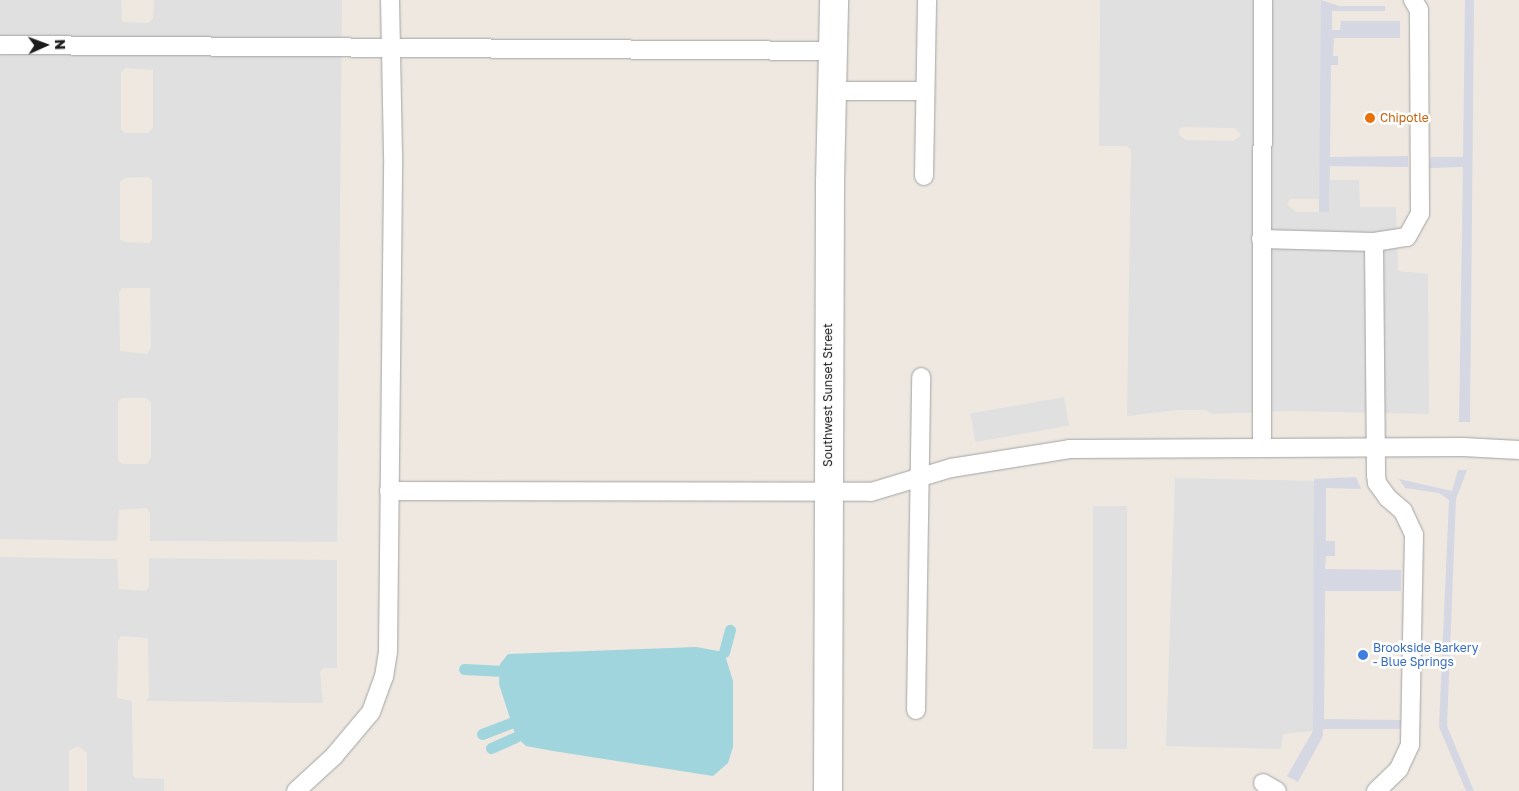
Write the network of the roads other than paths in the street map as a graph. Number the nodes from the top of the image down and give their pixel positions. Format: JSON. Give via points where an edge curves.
{"nodes":[{"id":1,"x":390,"y":0,"type":"edge"},
{"id":2,"x":834,"y":0,"type":"edge"},
{"id":3,"x":927,"y":0,"type":"edge"},
{"id":4,"x":1263,"y":0,"type":"edge"},
{"id":5,"x":1413,"y":0,"type":"edge"},
{"id":6,"x":0,"y":45,"type":"edge"},
{"id":7,"x":390,"y":49,"type":"junction"},
{"id":8,"x":834,"y":51,"type":"junction"},
{"id":9,"x":832,"y":91,"type":"junction"},
{"id":10,"x":925,"y":91,"type":"junction"},
{"id":11,"x":924,"y":176,"type":"dead end"},
{"id":12,"x":1262,"y":239,"type":"junction"},
{"id":13,"x":1374,"y":242,"type":"junction"},
{"id":14,"x":921,"y":377,"type":"dead end"},
{"id":15,"x":1374,"y":447,"type":"junction"},
{"id":16,"x":1262,"y":448,"type":"junction"},
{"id":17,"x":1519,"y":450,"type":"edge"},
{"id":18,"x":920,"y":477,"type":"junction"},
{"id":19,"x":389,"y":491,"type":"junction"},
{"id":20,"x":828,"y":491,"type":"junction"},
{"id":21,"x":916,"y":710,"type":"dead end"},
{"id":22,"x":296,"y":791,"type":"edge"},
{"id":23,"x":828,"y":791,"type":"edge"},
{"id":24,"x":1376,"y":791,"type":"edge"}],
"edges":[{"from":1,"to":7,"type":"lane"},
{"from":2,"to":8,"type":"street","name":"Southwest Sunset Street"},
{"from":3,"to":10,"type":"lane"},
{"from":4,"to":12,"type":"lane"},
{"from":5,"to":13,"type":"lane","via":[[1419,10],[1420,214],[1407,238]]},
{"from":6,"to":7,"type":"lane"},
{"from":7,"to":8,"type":"lane"},
{"from":7,"to":19,"type":"lane","via":[[393,155]]},
{"from":8,"to":9,"type":"street","name":"Southwest Sunset Street"},
{"from":9,"to":10,"type":"lane"},
{"from":9,"to":20,"type":"street","name":"Southwest Sunset Street"},
{"from":10,"to":11,"type":"lane"},
{"from":12,"to":13,"type":"lane"},
{"from":12,"to":16,"type":"lane"},
{"from":13,"to":15,"type":"lane"},
{"from":14,"to":18,"type":"lane"},
{"from":15,"to":16,"type":"lane"},
{"from":15,"to":17,"type":"lane"},
{"from":15,"to":24,"type":"lane","via":[[1377,483],[1403,511],[1414,535],[1410,745],[1399,770]]},
{"from":16,"to":18,"type":"lane","via":[[1069,449],[951,468]]},
{"from":18,"to":20,"type":"lane","via":[[871,492]]},
{"from":18,"to":21,"type":"lane"},
{"from":19,"to":20,"type":"lane"},
{"from":19,"to":22,"type":"lane","via":[[388,652],[384,677],[371,712],[334,756]]},
{"from":20,"to":23,"type":"street","name":"Southwest Sunset Street"}]}
